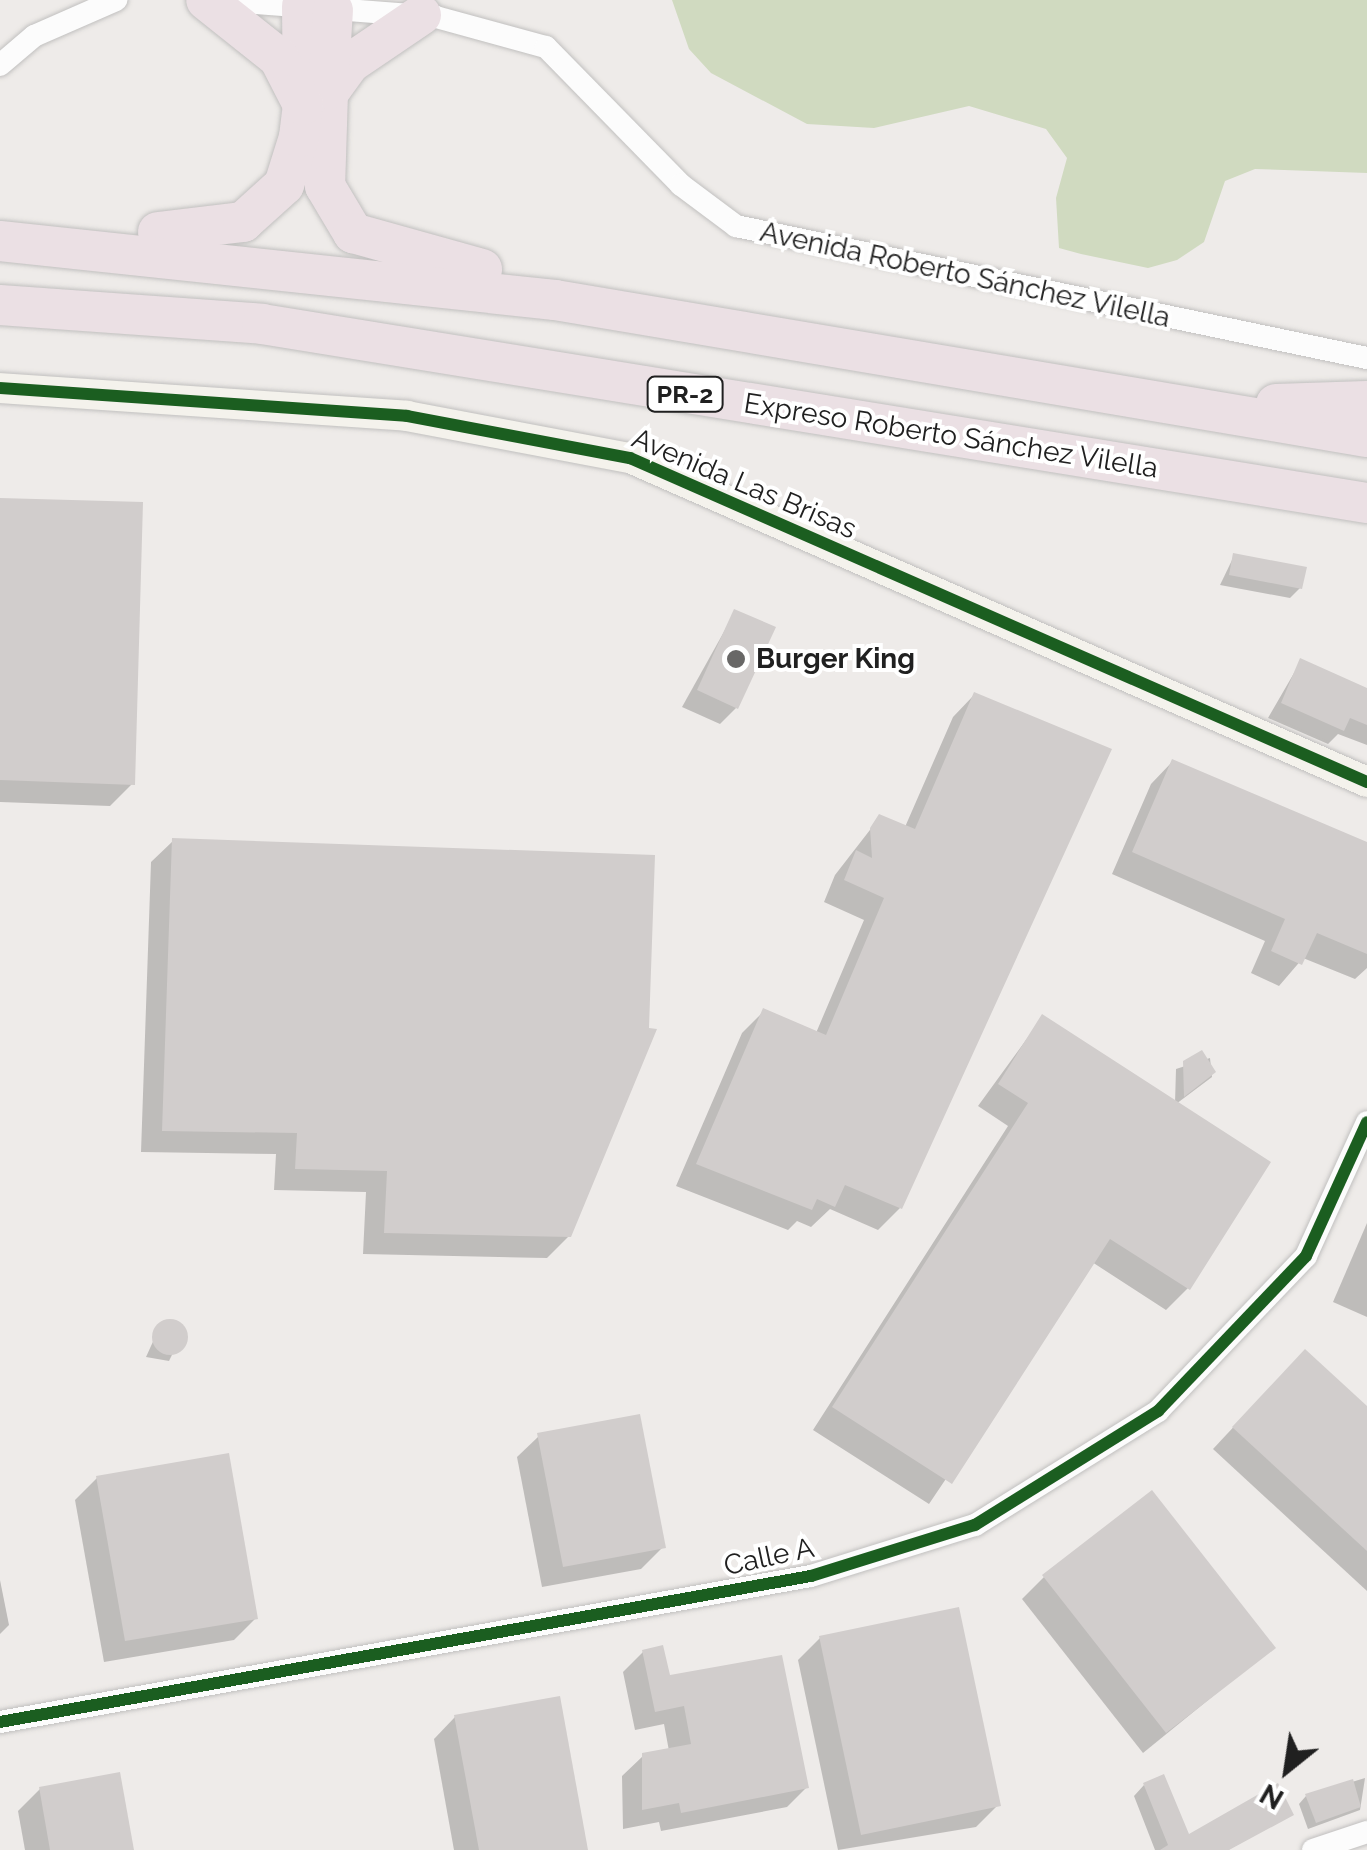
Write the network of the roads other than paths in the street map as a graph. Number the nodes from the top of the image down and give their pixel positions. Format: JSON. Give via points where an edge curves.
{"nodes":[{"id":1,"x":116,"y":0,"type":"edge"},
{"id":2,"x":206,"y":0,"type":"edge"},
{"id":3,"x":217,"y":0,"type":"edge"},
{"id":4,"x":318,"y":8,"type":"junction"},
{"id":5,"x":421,"y":15,"type":"junction"},
{"id":6,"x":0,"y":65,"type":"edge"},
{"id":7,"x":315,"y":99,"type":"junction"},
{"id":8,"x":0,"y":240,"type":"edge"},
{"id":9,"x":555,"y":300,"type":"junction"},
{"id":10,"x":0,"y":305,"type":"edge"},
{"id":11,"x":1367,"y":358,"type":"edge"},
{"id":12,"x":0,"y":388,"type":"edge"},
{"id":13,"x":1367,"y":401,"type":"edge"},
{"id":14,"x":1193,"y":407,"type":"junction"},
{"id":15,"x":1367,"y":437,"type":"edge"},
{"id":16,"x":1367,"y":503,"type":"edge"},
{"id":17,"x":1367,"y":782,"type":"edge"},
{"id":18,"x":1367,"y":1122,"type":"edge"},
{"id":19,"x":0,"y":1722,"type":"edge"},
{"id":20,"x":1367,"y":1832,"type":"edge"},
{"id":21,"x":1313,"y":1850,"type":"edge"}],
"edges":[{"from":1,"to":6,"type":"street","via":[[34,36]]},
{"from":2,"to":7,"type":"highway","via":[[278,58]]},
{"from":3,"to":4,"type":"street","name":"Avenida Roberto Sánchez Vilella"},
{"from":4,"to":5,"type":"street","name":"Avenida Roberto Sánchez Vilella"},
{"from":4,"to":7,"type":"highway"},
{"from":5,"to":7,"type":"highway","via":[[350,63]]},
{"from":5,"to":11,"type":"street","name":"Avenida Roberto Sánchez Vilella","via":[[546,47],[682,185],[736,226]]},
{"from":7,"to":8,"type":"highway","via":[[284,185],[244,222],[222,232]]},
{"from":7,"to":9,"type":"highway","via":[[326,186],[353,233],[471,264]]},
{"from":8,"to":9,"type":"highway"},
{"from":9,"to":14,"type":"highway"},
{"from":10,"to":16,"type":"highway","name":"Expreso Roberto Sánchez Vilella","number":"PR-2","via":[[262,324]]},
{"from":12,"to":17,"type":"street","name":"Avenida Las Brisas","via":[[407,416],[630,458]]},
{"from":13,"to":14,"type":"highway"},
{"from":14,"to":15,"type":"highway"},
{"from":18,"to":19,"type":"street","name":"Calle A","via":[[1306,1256],[1158,1411],[975,1525],[811,1576]]},
{"from":20,"to":21,"type":"street"}]}
